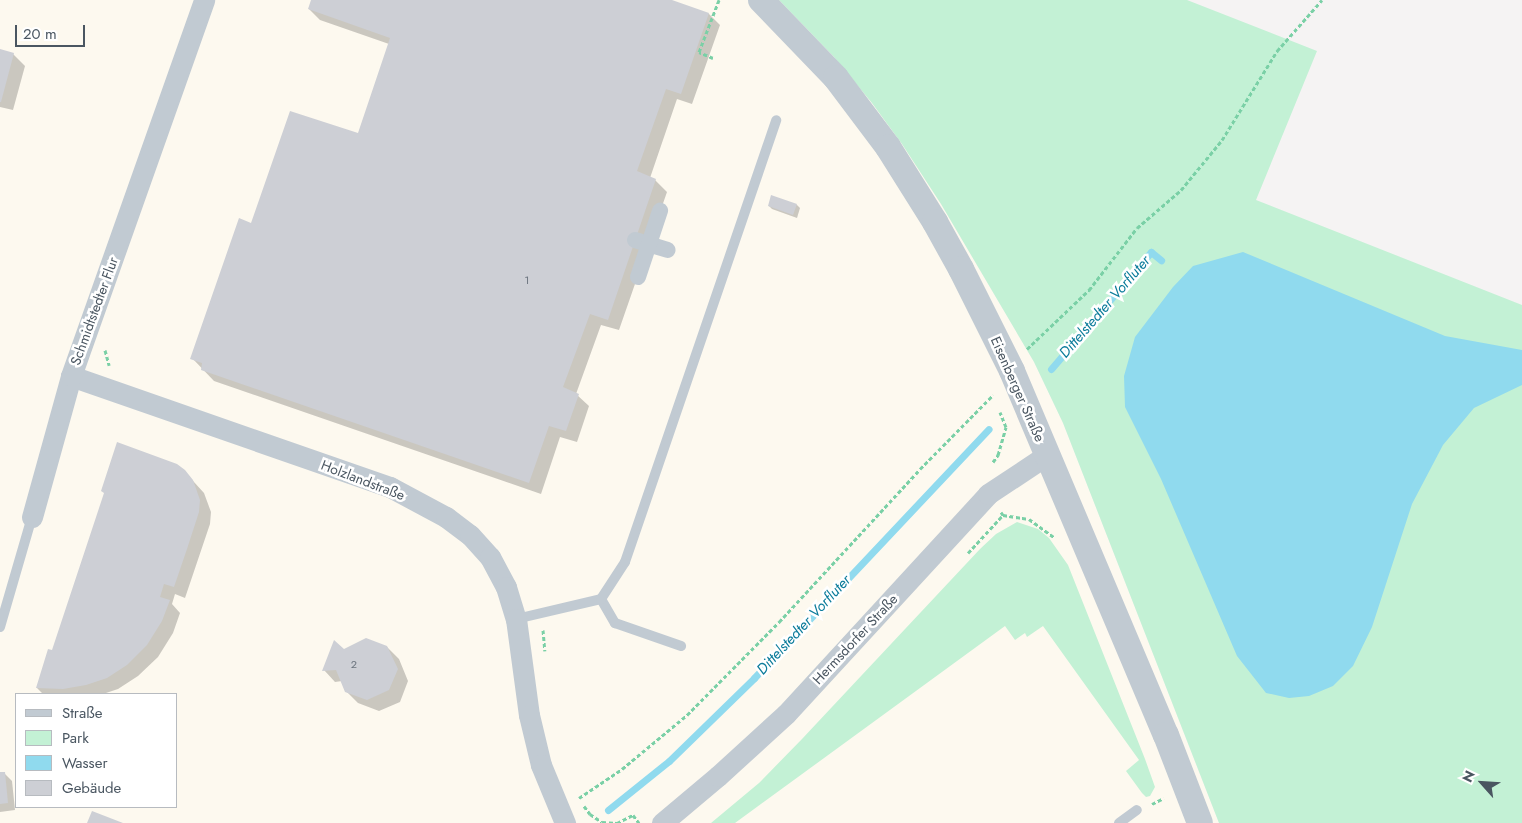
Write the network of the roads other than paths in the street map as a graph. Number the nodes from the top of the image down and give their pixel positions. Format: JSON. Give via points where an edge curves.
{"nodes":[{"id":1,"x":204,"y":0,"type":"edge"},
{"id":2,"x":761,"y":0,"type":"edge"},
{"id":3,"x":776,"y":120,"type":"dead end"},
{"id":4,"x":660,"y":211,"type":"dead end"},
{"id":5,"x":642,"y":242,"type":"junction"},
{"id":6,"x":667,"y":250,"type":"dead end"},
{"id":7,"x":638,"y":277,"type":"dead end"},
{"id":8,"x":71,"y":376,"type":"junction"},
{"id":9,"x":1047,"y":455,"type":"junction"},
{"id":10,"x":32,"y":516,"type":"joint"},
{"id":11,"x":600,"y":599,"type":"junction"},
{"id":12,"x":516,"y":619,"type":"junction"},
{"id":13,"x":0,"y":627,"type":"edge"},
{"id":14,"x":681,"y":646,"type":"dead end"},
{"id":15,"x":1137,"y":810,"type":"dead end"},
{"id":16,"x":565,"y":823,"type":"edge"},
{"id":17,"x":662,"y":823,"type":"edge"},
{"id":18,"x":1119,"y":823,"type":"edge"},
{"id":19,"x":1200,"y":823,"type":"edge"}],
"edges":[{"from":1,"to":8,"type":"street","name":"Schmidtstedter Flur"},
{"from":2,"to":9,"type":"street","name":"Eisenberger Straße","via":[[836,78],[888,147],[939,230],[1008,363]]},
{"from":3,"to":11,"type":"lane","via":[[625,562]]},
{"from":4,"to":5,"type":"street"},
{"from":5,"to":6,"type":"street"},
{"from":5,"to":7,"type":"street"},
{"from":8,"to":10,"type":"street","name":"Schmidtstedter Flur"},
{"from":8,"to":12,"type":"street","name":"Holzlandstraße","via":[[390,488],[446,517],[470,535],[490,557],[506,587]]},
{"from":9,"to":17,"type":"street","name":"Hermsdorfer Straße","via":[[988,494],[786,714]]},
{"from":9,"to":19,"type":"street","name":"Eisenberger Straße"},
{"from":10,"to":13,"type":"lane","name":"Schmidtstedter Flur"},
{"from":11,"to":12,"type":"lane"},
{"from":11,"to":14,"type":"lane","via":[[615,623]]},
{"from":12,"to":16,"type":"street","name":"Holzlandstraße","via":[[529,715],[541,765]]},
{"from":15,"to":18,"type":"lane"}]}
